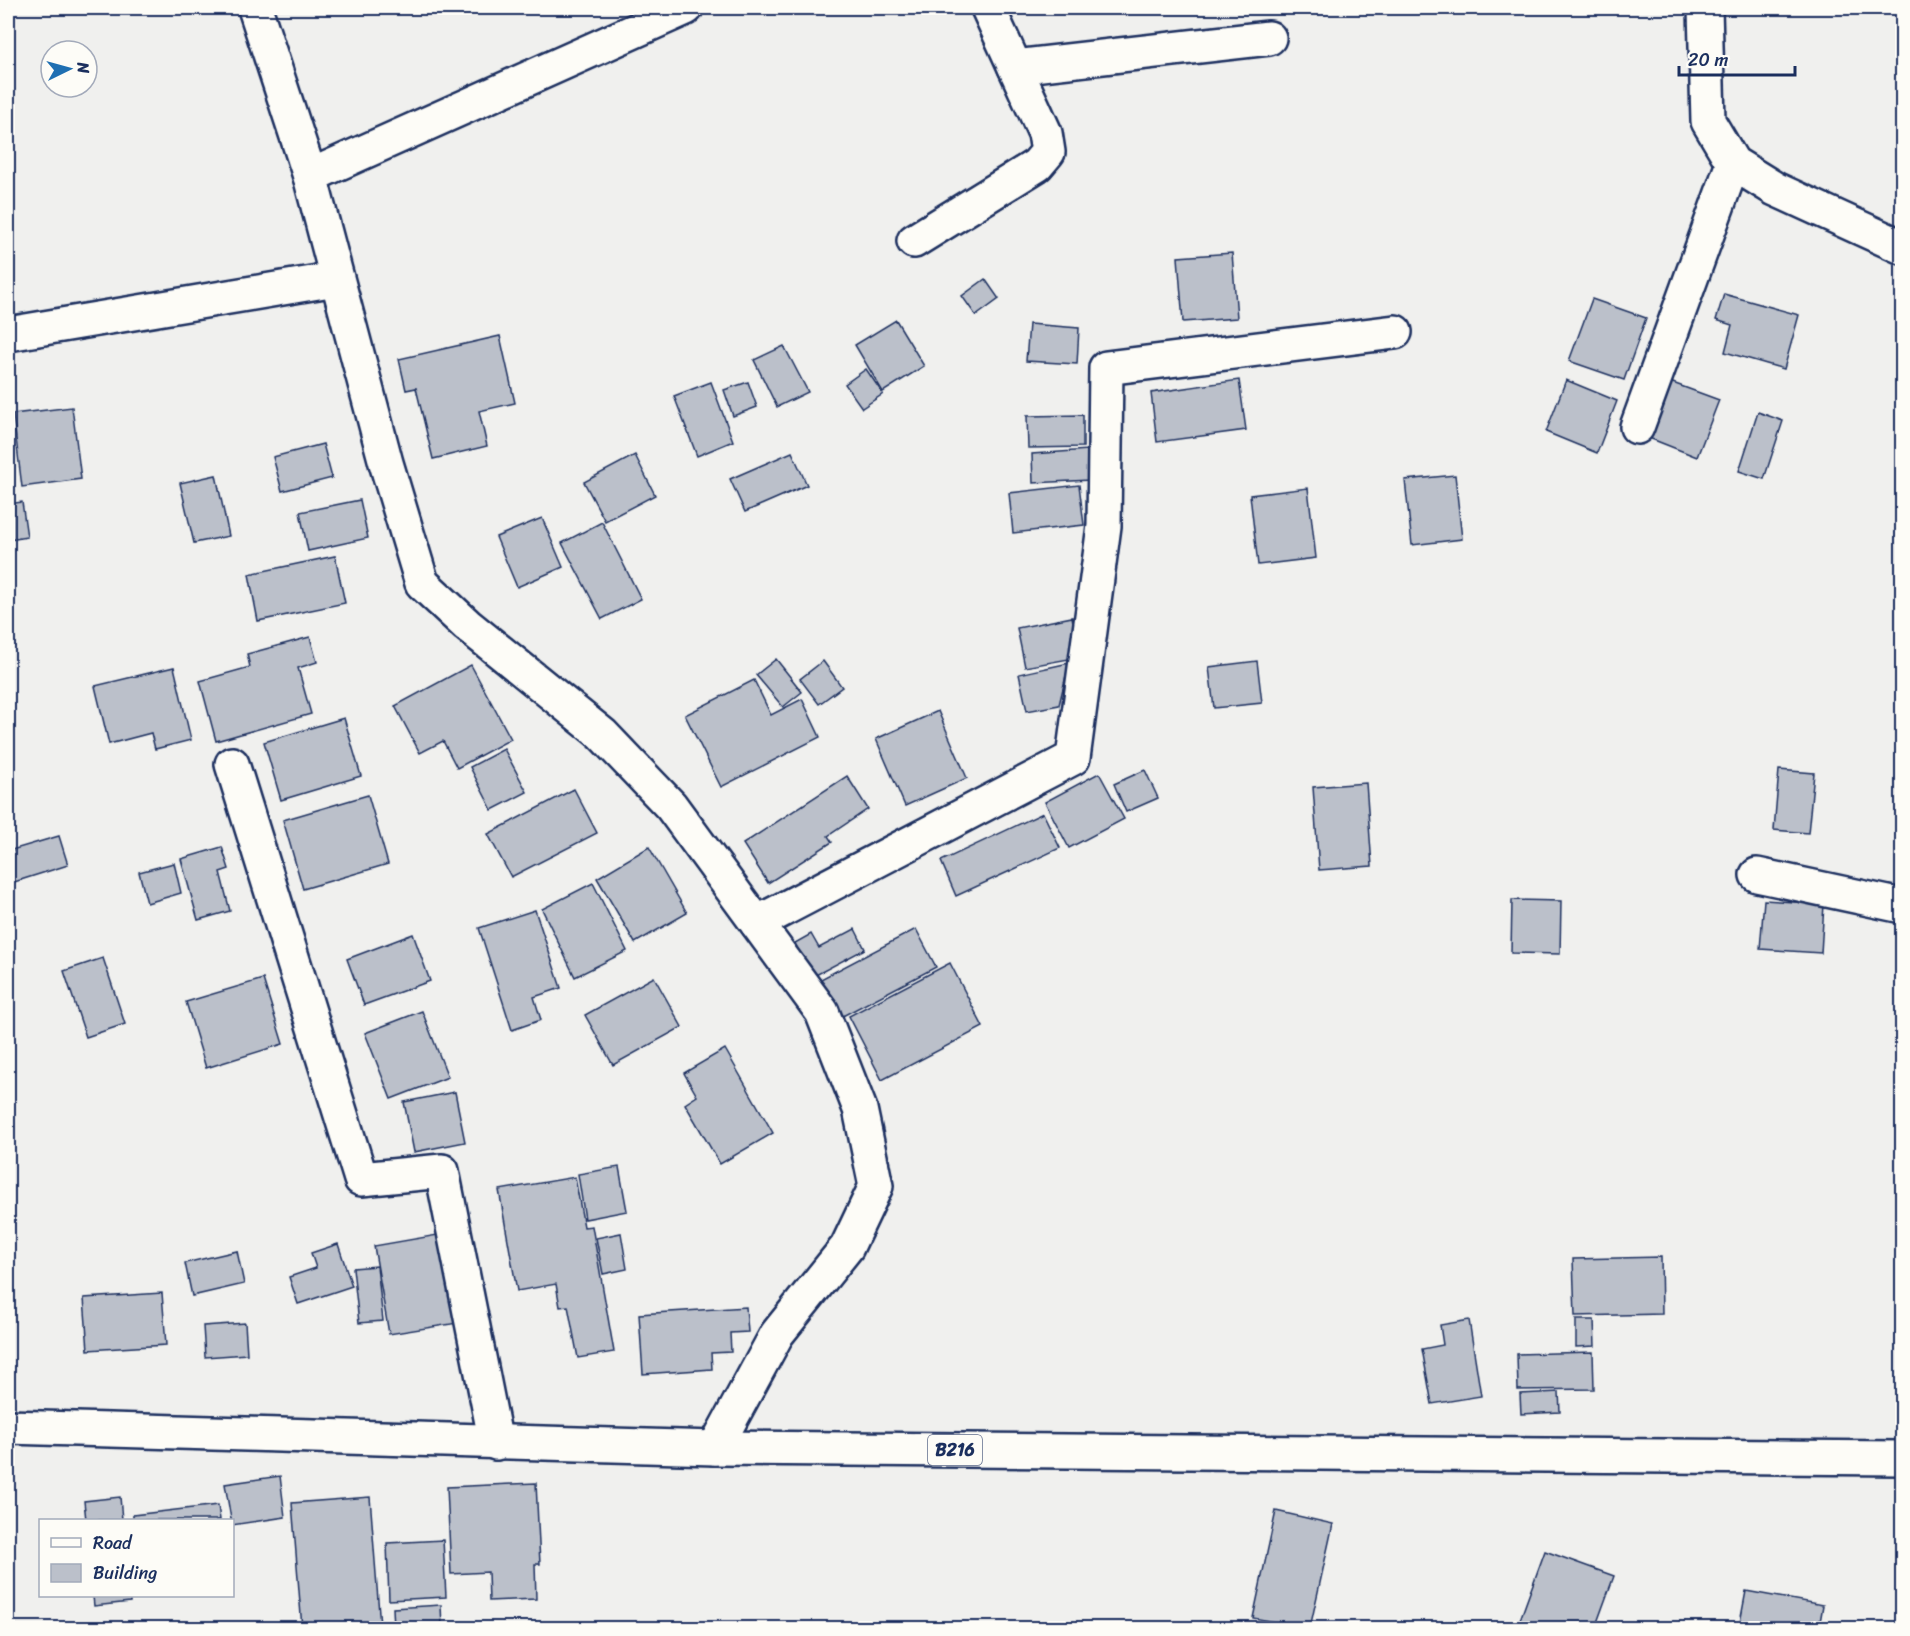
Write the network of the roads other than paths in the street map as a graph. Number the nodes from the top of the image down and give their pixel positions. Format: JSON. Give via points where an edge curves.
{"nodes":[{"id":1,"x":255,"y":8,"type":"edge"},
{"id":2,"x":686,"y":8,"type":"edge"},
{"id":3,"x":988,"y":8,"type":"edge"},
{"id":4,"x":1705,"y":8,"type":"edge"},
{"id":5,"x":1269,"y":39,"type":"dead end"},
{"id":6,"x":1015,"y":67,"type":"junction"},
{"id":7,"x":1733,"y":163,"type":"junction"},
{"id":8,"x":310,"y":176,"type":"junction"},
{"id":9,"x":914,"y":241,"type":"dead end"},
{"id":10,"x":1902,"y":247,"type":"edge"},
{"id":11,"x":336,"y":279,"type":"junction"},
{"id":12,"x":1395,"y":332,"type":"dead end"},
{"id":13,"x":8,"y":334,"type":"edge"},
{"id":14,"x":1637,"y":427,"type":"dead end"},
{"id":15,"x":232,"y":764,"type":"dead end"},
{"id":16,"x":1757,"y":875,"type":"dead end"},
{"id":17,"x":1902,"y":906,"type":"edge"},
{"id":18,"x":757,"y":923,"type":"junction"},
{"id":19,"x":8,"y":1427,"type":"edge"},
{"id":20,"x":496,"y":1443,"type":"junction"},
{"id":21,"x":715,"y":1448,"type":"junction"},
{"id":22,"x":1902,"y":1457,"type":"edge"}],
"edges":[{"from":1,"to":8,"type":"street"},
{"from":2,"to":8,"type":"street"},
{"from":3,"to":6,"type":"street"},
{"from":4,"to":7,"type":"street","via":[[1708,121]]},
{"from":5,"to":6,"type":"street"},
{"from":6,"to":9,"type":"street","via":[[1045,133],[1048,152],[1037,165]]},
{"from":7,"to":10,"type":"street","via":[[1775,189]]},
{"from":7,"to":14,"type":"street"},
{"from":8,"to":11,"type":"street"},
{"from":11,"to":13,"type":"street"},
{"from":11,"to":18,"type":"street","via":[[422,583],[467,625],[602,735],[671,806]]},
{"from":12,"to":18,"type":"street","via":[[1106,368],[1104,526],[1073,758]]},
{"from":15,"to":20,"type":"street","via":[[361,1179],[442,1171]]},
{"from":16,"to":17,"type":"street"},
{"from":18,"to":21,"type":"street","via":[[822,1012],[860,1109],[876,1186],[847,1246],[777,1334]]},
{"from":19,"to":20,"type":"street","number":"B216"},
{"from":20,"to":21,"type":"street","number":"B216"},
{"from":21,"to":22,"type":"street","number":"B216"}]}
